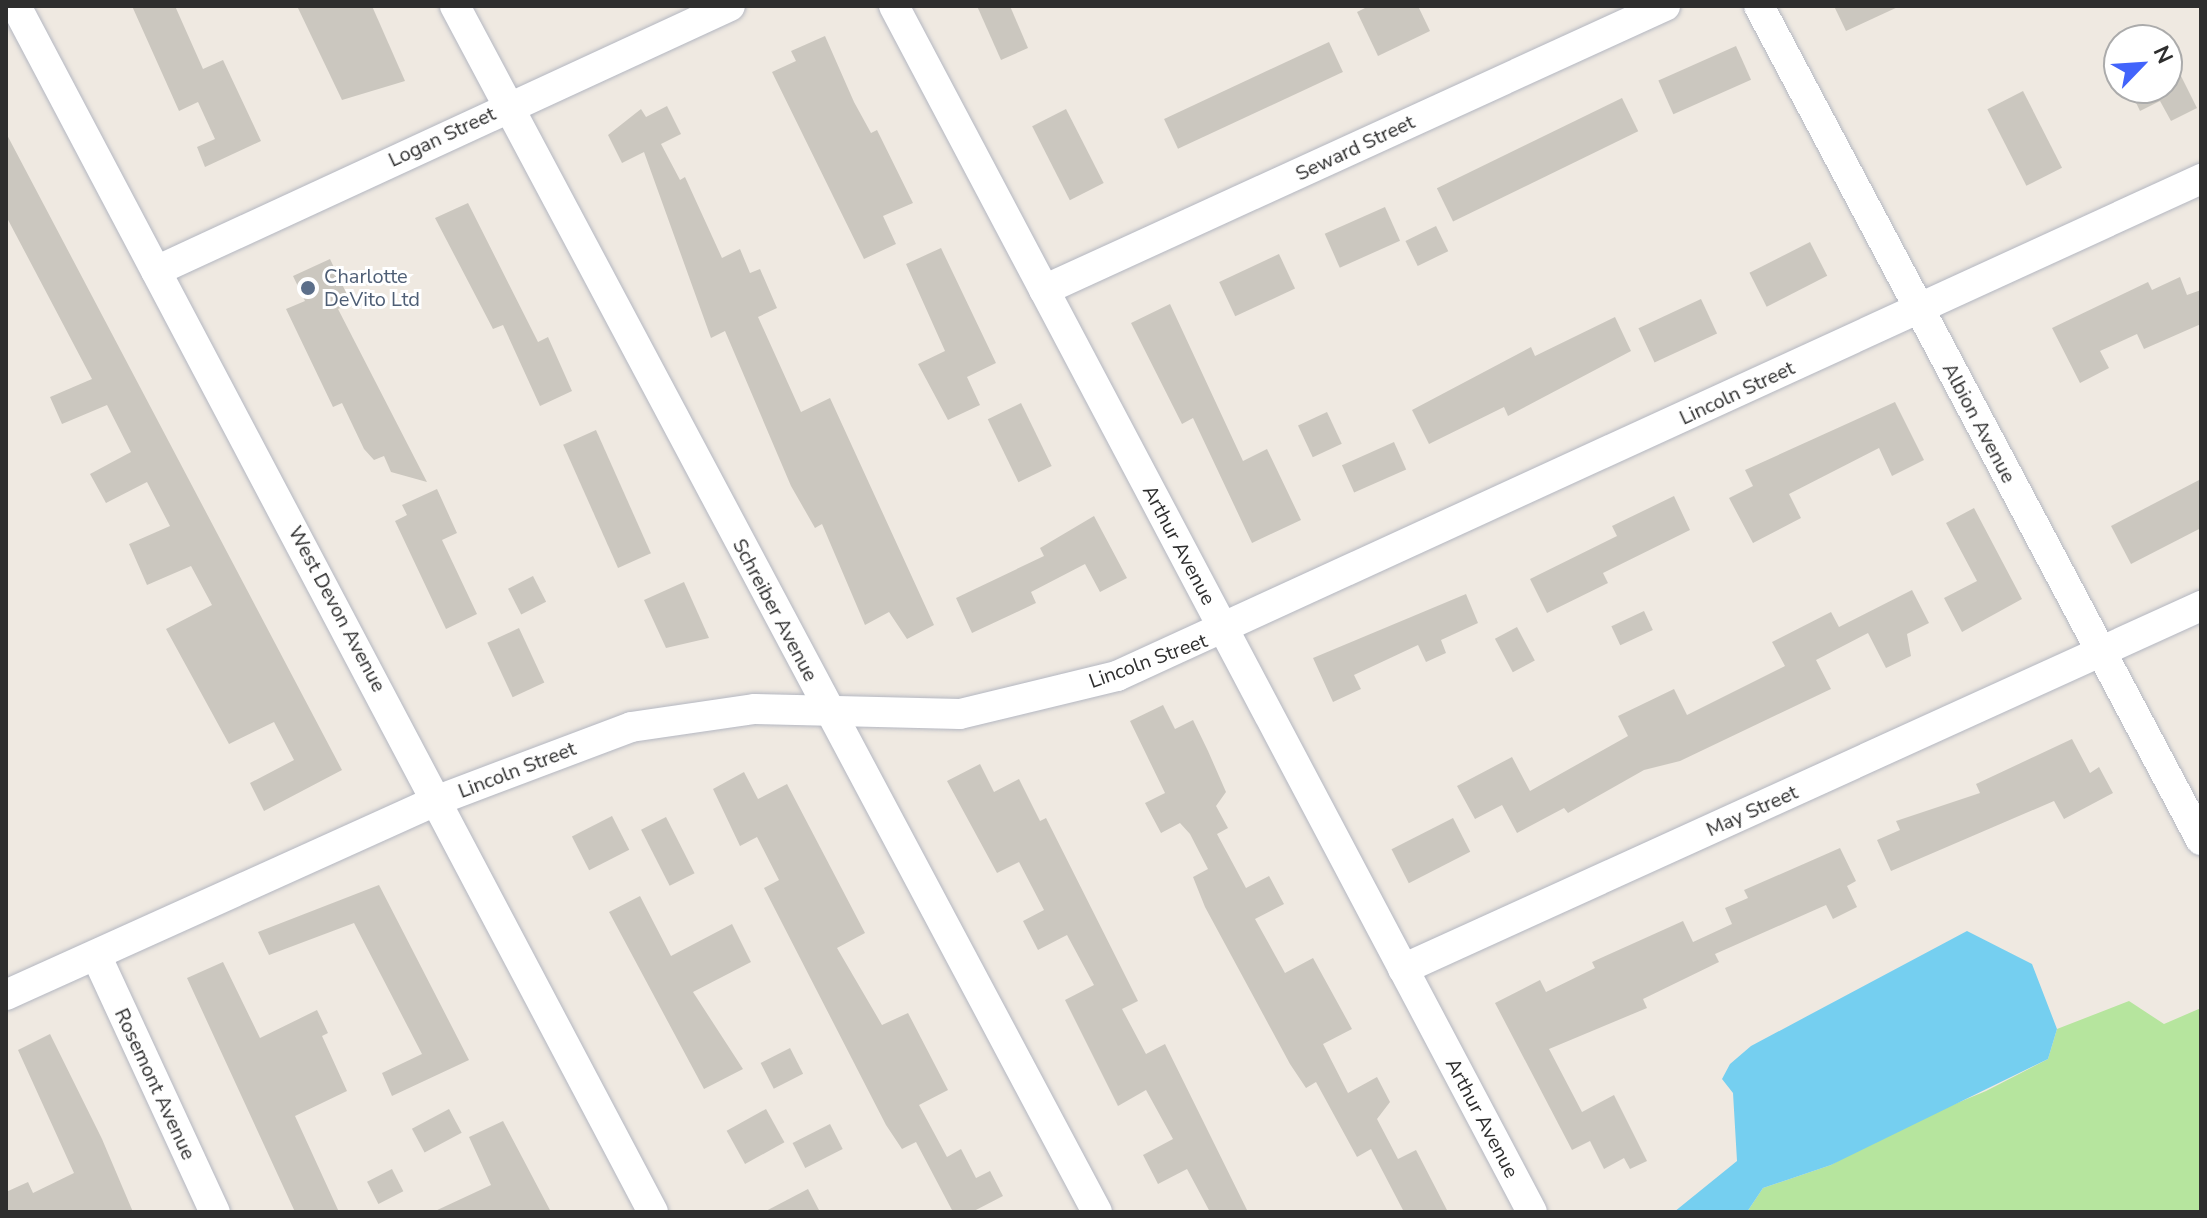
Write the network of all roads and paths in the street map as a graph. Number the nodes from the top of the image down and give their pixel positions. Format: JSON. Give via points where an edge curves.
{"nodes":[{"id":1,"x":455,"y":6,"type":"edge"},
{"id":2,"x":730,"y":6,"type":"edge"},
{"id":3,"x":894,"y":6,"type":"edge"},
{"id":4,"x":1665,"y":6,"type":"edge"},
{"id":5,"x":1759,"y":6,"type":"edge"},
{"id":6,"x":13,"y":9,"type":"edge"},
{"id":7,"x":508,"y":106,"type":"junction"},
{"id":8,"x":2201,"y":179,"type":"edge"},
{"id":9,"x":156,"y":271,"type":"junction"},
{"id":10,"x":1044,"y":290,"type":"junction"},
{"id":11,"x":1918,"y":309,"type":"junction"},
{"id":12,"x":2201,"y":606,"type":"edge"},
{"id":13,"x":1225,"y":632,"type":"junction"},
{"id":14,"x":2100,"y":652,"type":"junction"},
{"id":15,"x":831,"y":716,"type":"junction"},
{"id":16,"x":438,"y":800,"type":"junction"},
{"id":17,"x":2201,"y":840,"type":"edge"},
{"id":18,"x":96,"y":955,"type":"junction"},
{"id":19,"x":1403,"y":969,"type":"junction"},
{"id":20,"x":6,"y":995,"type":"edge"},
{"id":21,"x":215,"y":1212,"type":"edge"},
{"id":22,"x":653,"y":1212,"type":"edge"},
{"id":23,"x":1097,"y":1212,"type":"edge"},
{"id":24,"x":1532,"y":1212,"type":"edge"}],
"edges":[{"from":1,"to":7,"type":"street","name":"Schreiber Avenue"},
{"from":2,"to":7,"type":"street","name":"Logan Street"},
{"from":3,"to":10,"type":"street","name":"Arthur Avenue"},
{"from":4,"to":10,"type":"street","name":"Seward Street"},
{"from":5,"to":11,"type":"street","name":"Albion Avenue"},
{"from":6,"to":9,"type":"street","name":"West Devon Avenue"},
{"from":7,"to":9,"type":"street","name":"Logan Street"},
{"from":7,"to":15,"type":"street","name":"Schreiber Avenue"},
{"from":8,"to":11,"type":"street","name":"Lincoln Street"},
{"from":9,"to":16,"type":"street","name":"West Devon Avenue"},
{"from":10,"to":13,"type":"street","name":"Arthur Avenue"},
{"from":11,"to":13,"type":"street","name":"Lincoln Street"},
{"from":11,"to":14,"type":"street","name":"Albion Avenue"},
{"from":12,"to":14,"type":"street","name":"May Street"},
{"from":13,"to":15,"type":"street","name":"Lincoln Street","via":[[1117,676],[960,714]]},
{"from":13,"to":19,"type":"street","name":"Arthur Avenue"},
{"from":14,"to":17,"type":"street","name":"Albion Avenue"},
{"from":14,"to":19,"type":"street","name":"May Street"},
{"from":15,"to":16,"type":"street","name":"Lincoln Street","via":[[755,709],[631,727]]},
{"from":15,"to":23,"type":"street","name":"Schreiber Avenue"},
{"from":16,"to":18,"type":"street","name":"Lincoln Street"},
{"from":16,"to":22,"type":"street","name":"West Devon Avenue"},
{"from":18,"to":20,"type":"street","name":"Lincoln Street"},
{"from":18,"to":21,"type":"street","name":"Rosemont Avenue"},
{"from":19,"to":24,"type":"street","name":"Arthur Avenue"}]}
